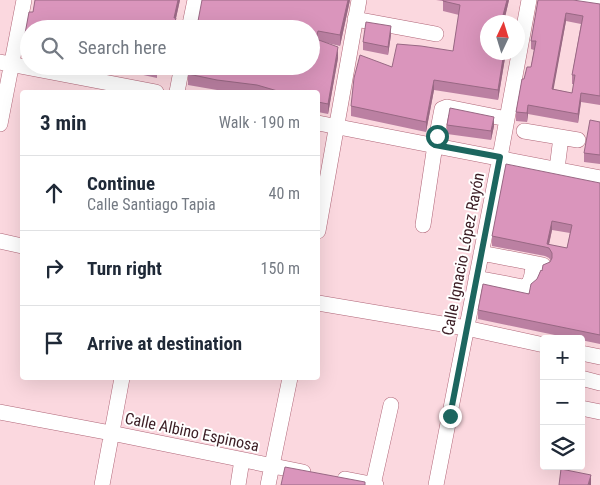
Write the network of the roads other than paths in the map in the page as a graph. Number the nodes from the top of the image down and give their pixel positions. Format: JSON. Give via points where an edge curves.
{"nodes":[{"id":1,"x":24,"y":0,"type":"edge"},
{"id":2,"x":194,"y":0,"type":"edge"},
{"id":3,"x":359,"y":0,"type":"edge"},
{"id":4,"x":529,"y":0,"type":"edge"},
{"id":5,"x":575,"y":0,"type":"edge"},
{"id":6,"x":600,"y":4,"type":"edge"},
{"id":7,"x":355,"y":18,"type":"junction"},
{"id":8,"x":191,"y":20,"type":"edge"},
{"id":9,"x":436,"y":34,"type":"dead end"},
{"id":10,"x":6,"y":63,"type":"edge"},
{"id":11,"x":20,"y":66,"type":"edge"},
{"id":12,"x":68,"y":75,"type":"edge"},
{"id":13,"x":180,"y":75,"type":"edge"},
{"id":14,"x":146,"y":90,"type":"edge"},
{"id":15,"x":177,"y":90,"type":"edge"},
{"id":16,"x":507,"y":119,"type":"junction"},
{"id":17,"x":320,"y":123,"type":"edge"},
{"id":18,"x":0,"y":124,"type":"edge"},
{"id":19,"x":336,"y":126,"type":"junction"},
{"id":20,"x":524,"y":131,"type":"dead end"},
{"id":21,"x":561,"y":137,"type":"junction"},
{"id":22,"x":578,"y":140,"type":"dead end"},
{"id":23,"x":435,"y":145,"type":"junction"},
{"id":24,"x":500,"y":157,"type":"junction"},
{"id":25,"x":557,"y":169,"type":"junction"},
{"id":26,"x":600,"y":178,"type":"edge"},
{"id":27,"x":320,"y":205,"type":"edge"},
{"id":28,"x":423,"y":224,"type":"dead end"},
{"id":29,"x":0,"y":241,"type":"edge"},
{"id":30,"x":20,"y":246,"type":"edge"},
{"id":31,"x":481,"y":253,"type":"junction"},
{"id":32,"x":476,"y":278,"type":"junction"},
{"id":33,"x":320,"y":303,"type":"edge"},
{"id":34,"x":466,"y":328,"type":"junction"},
{"id":35,"x":540,"y":344,"type":"edge"},
{"id":36,"x":585,"y":354,"type":"edge"},
{"id":37,"x":600,"y":357,"type":"edge"},
{"id":38,"x":585,"y":379,"type":"edge"},
{"id":39,"x":122,"y":380,"type":"edge"},
{"id":40,"x":290,"y":380,"type":"edge"},
{"id":41,"x":600,"y":383,"type":"edge"},
{"id":42,"x":391,"y":405,"type":"dead end"},
{"id":43,"x":585,"y":409,"type":"edge"},
{"id":44,"x":0,"y":412,"type":"edge"},
{"id":45,"x":600,"y":412,"type":"edge"},
{"id":46,"x":112,"y":433,"type":"junction"},
{"id":47,"x":242,"y":460,"type":"junction"},
{"id":48,"x":271,"y":466,"type":"junction"},
{"id":49,"x":102,"y":485,"type":"edge"},
{"id":50,"x":238,"y":485,"type":"edge"},
{"id":51,"x":268,"y":485,"type":"edge"},
{"id":52,"x":374,"y":485,"type":"edge"},
{"id":53,"x":436,"y":485,"type":"edge"}],
"edges":[{"from":1,"to":10,"type":"street"},
{"from":2,"to":8,"type":"street"},
{"from":3,"to":7,"type":"street"},
{"from":4,"to":16,"type":"street","name":"Calle Ignacio López Rayón"},
{"from":5,"to":6,"type":"street"},
{"from":7,"to":9,"type":"street"},
{"from":7,"to":19,"type":"street"},
{"from":10,"to":11,"type":"street"},
{"from":10,"to":18,"type":"street"},
{"from":12,"to":14,"type":"street"},
{"from":13,"to":15,"type":"street"},
{"from":16,"to":23,"type":"street","via":[[447,106],[442,109]]},
{"from":16,"to":24,"type":"street","name":"Calle Ignacio López Rayón"},
{"from":17,"to":19,"type":"street"},
{"from":19,"to":23,"type":"street"},
{"from":19,"to":27,"type":"street"},
{"from":20,"to":21,"type":"street"},
{"from":21,"to":22,"type":"street"},
{"from":21,"to":25,"type":"street"},
{"from":23,"to":24,"type":"street"},
{"from":23,"to":28,"type":"street"},
{"from":24,"to":25,"type":"street"},
{"from":24,"to":31,"type":"street","name":"Calle Ignacio López Rayón"},
{"from":25,"to":26,"type":"street"},
{"from":29,"to":30,"type":"street"},
{"from":31,"to":32,"type":"street","name":"Calle Ignacio López Rayón"},
{"from":31,"to":32,"type":"street","via":[[538,264],[530,284],[523,287]]},
{"from":32,"to":34,"type":"street","name":"Calle Ignacio López Rayón"},
{"from":33,"to":34,"type":"street"},
{"from":34,"to":35,"type":"street"},
{"from":34,"to":53,"type":"street","name":"Calle Ignacio López Rayón"},
{"from":36,"to":37,"type":"street"},
{"from":38,"to":41,"type":"street"},
{"from":39,"to":46,"type":"street"},
{"from":40,"to":48,"type":"street"},
{"from":42,"to":52,"type":"street"},
{"from":43,"to":45,"type":"street"},
{"from":44,"to":46,"type":"street","name":"Calle Albino Espinosa"},
{"from":46,"to":47,"type":"street","name":"Calle Albino Espinosa"},
{"from":46,"to":49,"type":"street"},
{"from":47,"to":48,"type":"street","name":"Calle Albino Espinosa"},
{"from":47,"to":50,"type":"street"},
{"from":48,"to":51,"type":"street"},
{"from":48,"to":52,"type":"street","name":"Calle Albino Espinosa"}]}
